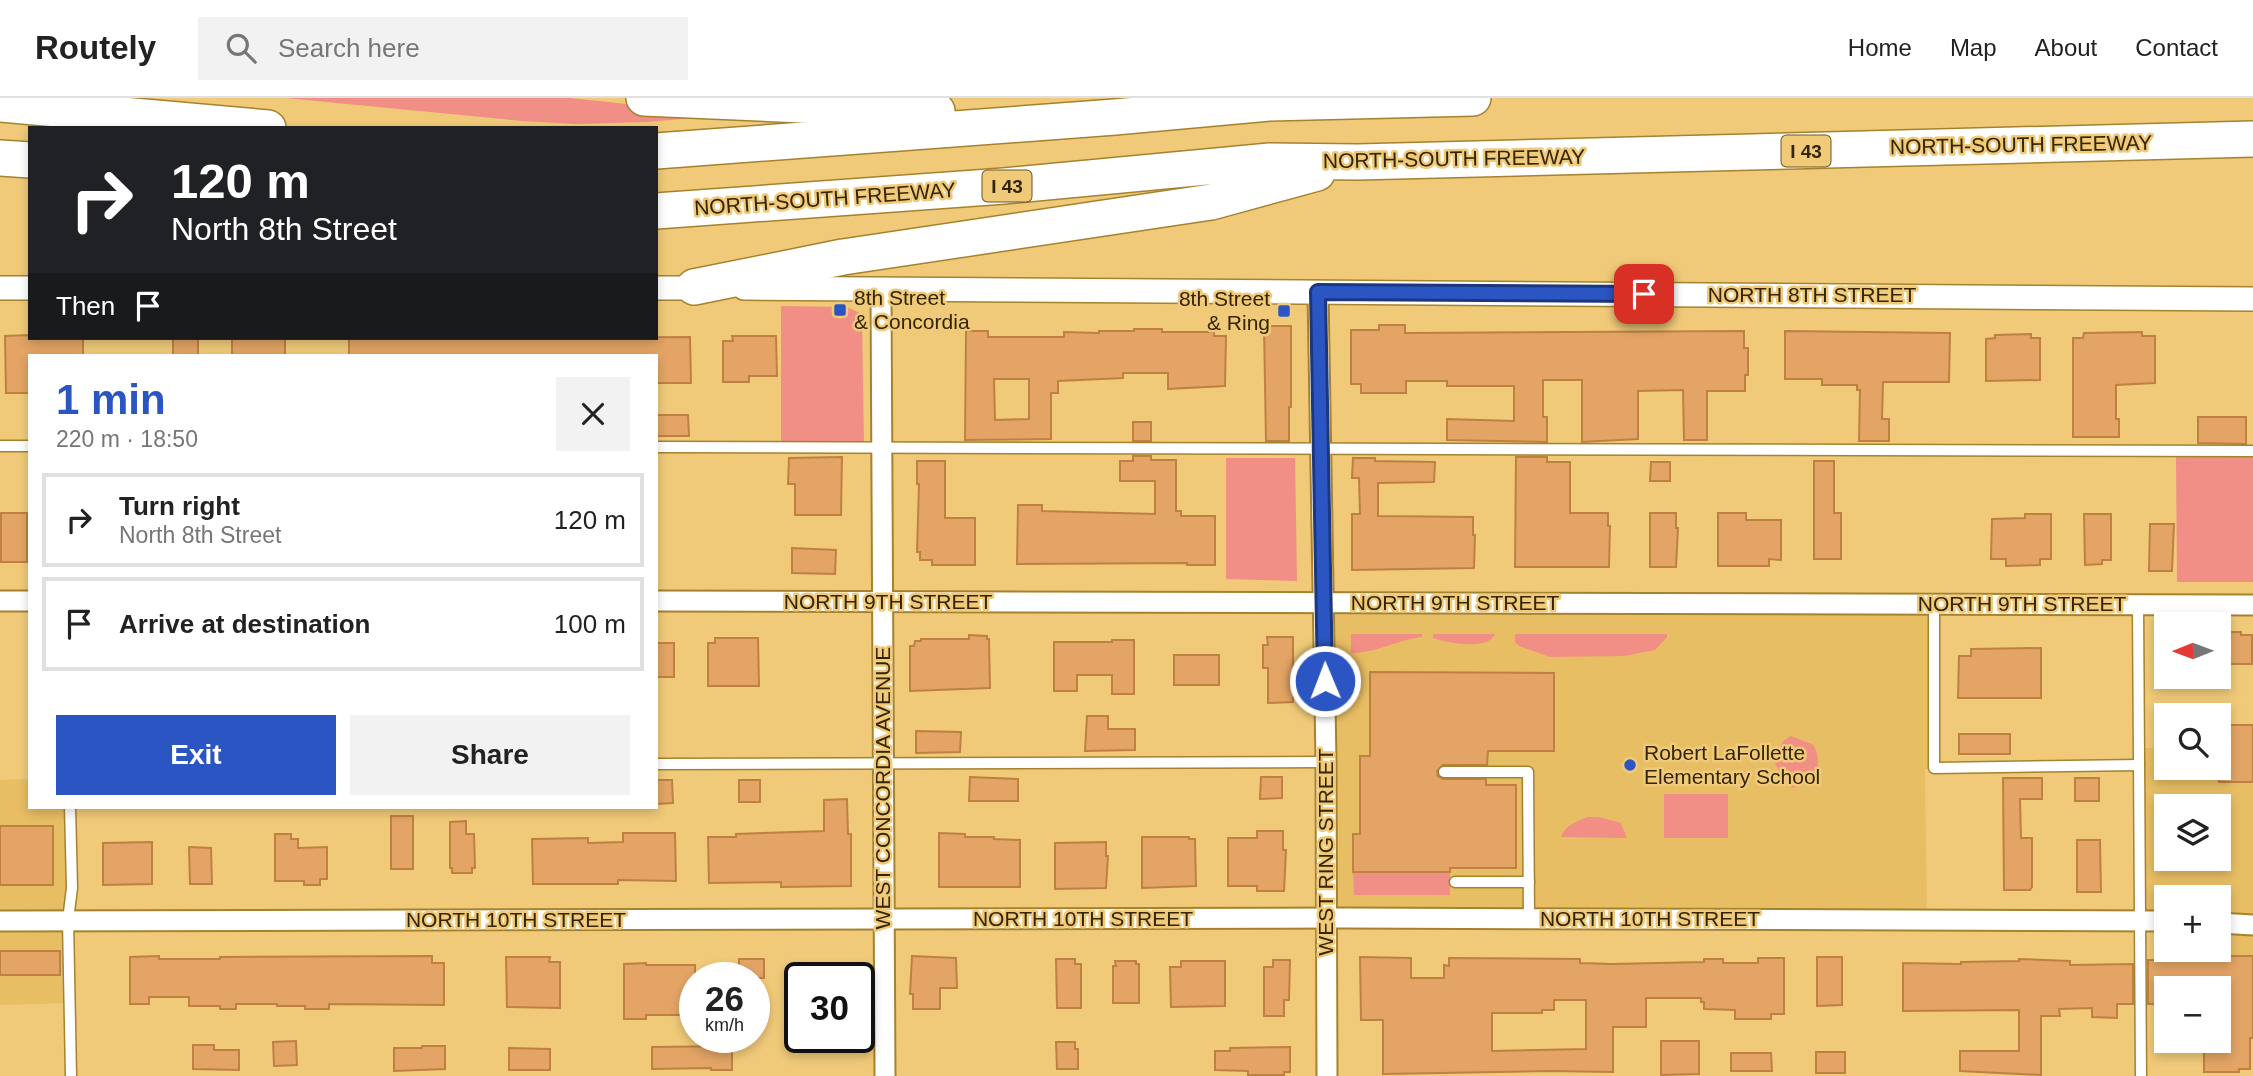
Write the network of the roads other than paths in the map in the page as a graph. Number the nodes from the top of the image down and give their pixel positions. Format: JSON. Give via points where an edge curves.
{"nodes":[{"id":1,"x":644,"y":98,"type":"edge"},
{"id":2,"x":1473,"y":98,"type":"edge"},
{"id":3,"x":0,"y":104,"type":"edge"},
{"id":4,"x":1115,"y":117,"type":"junction"},
{"id":5,"x":246,"y":126,"type":"edge"},
{"id":6,"x":2253,"y":139,"type":"edge"},
{"id":7,"x":658,"y":151,"type":"edge"},
{"id":8,"x":0,"y":158,"type":"edge"},
{"id":9,"x":28,"y":160,"type":"edge"},
{"id":10,"x":1358,"y":162,"type":"junction"},
{"id":11,"x":658,"y":211,"type":"edge"},
{"id":12,"x":0,"y":288,"type":"edge"},
{"id":13,"x":28,"y":288,"type":"edge"},
{"id":14,"x":658,"y":288,"type":"edge"},
{"id":15,"x":694,"y":288,"type":"junction"},
{"id":16,"x":881,"y":290,"type":"junction"},
{"id":17,"x":1318,"y":292,"type":"junction"},
{"id":18,"x":2253,"y":299,"type":"edge"},
{"id":19,"x":0,"y":446,"type":"edge"},
{"id":20,"x":28,"y":446,"type":"edge"},
{"id":21,"x":658,"y":447,"type":"edge"},
{"id":22,"x":882,"y":448,"type":"junction"},
{"id":23,"x":1320,"y":450,"type":"junction"},
{"id":24,"x":2253,"y":451,"type":"edge"},
{"id":25,"x":0,"y":601,"type":"edge"},
{"id":26,"x":28,"y":601,"type":"edge"},
{"id":27,"x":658,"y":601,"type":"edge"},
{"id":28,"x":882,"y":601,"type":"junction"},
{"id":29,"x":1934,"y":603,"type":"junction"},
{"id":30,"x":1324,"y":604,"type":"junction"},
{"id":31,"x":2138,"y":604,"type":"junction"},
{"id":32,"x":2253,"y":604,"type":"edge"},
{"id":33,"x":1326,"y":762,"type":"junction"},
{"id":34,"x":658,"y":764,"type":"edge"},
{"id":35,"x":883,"y":764,"type":"junction"},
{"id":36,"x":2139,"y":765,"type":"junction"},
{"id":37,"x":1444,"y":772,"type":"dead end"},
{"id":38,"x":70,"y":809,"type":"edge"},
{"id":39,"x":1455,"y":882,"type":"dead end"},
{"id":40,"x":1529,"y":882,"type":"junction"},
{"id":41,"x":1326,"y":918,"type":"junction"},
{"id":42,"x":883,"y":919,"type":"junction"},
{"id":43,"x":1529,"y":919,"type":"junction"},
{"id":44,"x":0,"y":920,"type":"edge"},
{"id":45,"x":68,"y":920,"type":"junction"},
{"id":46,"x":2140,"y":921,"type":"junction"},
{"id":47,"x":2154,"y":921,"type":"edge"},
{"id":48,"x":2231,"y":924,"type":"edge"},
{"id":49,"x":2253,"y":925,"type":"edge"},
{"id":50,"x":71,"y":1076,"type":"edge"},
{"id":51,"x":885,"y":1076,"type":"edge"},
{"id":52,"x":1327,"y":1076,"type":"edge"},
{"id":53,"x":2141,"y":1076,"type":"edge"}],
"edges":[{"from":1,"to":4,"type":"highway"},
{"from":2,"to":4,"type":"highway","via":[[1269,103]]},
{"from":3,"to":5,"type":"highway"},
{"from":4,"to":7,"type":"highway"},
{"from":6,"to":10,"type":"highway","name":"NORTH-SOUTH FREEWAY","number":"I 43"},
{"from":8,"to":9,"type":"highway"},
{"from":10,"to":11,"type":"highway","name":"NORTH-SOUTH FREEWAY","number":"I 43","via":[[1270,161]]},
{"from":10,"to":15,"type":"highway","via":[[1211,202],[843,257]]},
{"from":12,"to":13,"type":"street"},
{"from":14,"to":15,"type":"street","name":"NORTH 8TH STREET"},
{"from":15,"to":16,"type":"street","name":"NORTH 8TH STREET"},
{"from":16,"to":17,"type":"street","name":"NORTH 8TH STREET"},
{"from":16,"to":22,"type":"street","name":"WEST CONCORDIA AVENUE"},
{"from":17,"to":18,"type":"street","name":"NORTH 8TH STREET"},
{"from":17,"to":23,"type":"street","name":"WEST RING STREET"},
{"from":19,"to":20,"type":"lane"},
{"from":21,"to":22,"type":"lane"},
{"from":22,"to":23,"type":"lane"},
{"from":22,"to":28,"type":"street","name":"WEST CONCORDIA AVENUE"},
{"from":23,"to":24,"type":"lane"},
{"from":23,"to":30,"type":"street","name":"WEST RING STREET"},
{"from":25,"to":26,"type":"street"},
{"from":27,"to":28,"type":"street","name":"NORTH 9TH STREET"},
{"from":28,"to":30,"type":"street","name":"NORTH 9TH STREET"},
{"from":28,"to":35,"type":"street","name":"WEST CONCORDIA AVENUE"},
{"from":29,"to":30,"type":"street","name":"NORTH 9TH STREET"},
{"from":29,"to":31,"type":"street","name":"NORTH 9TH STREET"},
{"from":29,"to":36,"type":"lane","via":[[1934,768]]},
{"from":30,"to":33,"type":"street","name":"WEST RING STREET"},
{"from":31,"to":32,"type":"street","name":"NORTH 9TH STREET"},
{"from":31,"to":36,"type":"lane"},
{"from":33,"to":35,"type":"lane"},
{"from":33,"to":41,"type":"street","name":"WEST RING STREET"},
{"from":34,"to":35,"type":"lane"},
{"from":35,"to":42,"type":"street","name":"WEST CONCORDIA AVENUE"},
{"from":36,"to":46,"type":"lane"},
{"from":37,"to":40,"type":"lane","via":[[1528,772]]},
{"from":38,"to":45,"type":"lane"},
{"from":39,"to":40,"type":"lane"},
{"from":40,"to":43,"type":"lane"},
{"from":41,"to":42,"type":"street","name":"NORTH 10TH STREET"},
{"from":41,"to":43,"type":"street","name":"NORTH 10TH STREET"},
{"from":41,"to":52,"type":"street","name":"WEST RING STREET"},
{"from":42,"to":45,"type":"street","name":"NORTH 10TH STREET"},
{"from":42,"to":51,"type":"street","name":"WEST CONCORDIA AVENUE"},
{"from":43,"to":46,"type":"street","name":"NORTH 10TH STREET"},
{"from":44,"to":45,"type":"street","name":"NORTH 10TH STREET"},
{"from":45,"to":50,"type":"lane"},
{"from":46,"to":47,"type":"street","name":"NORTH 10TH STREET"},
{"from":46,"to":53,"type":"lane"},
{"from":48,"to":49,"type":"street"}]}
